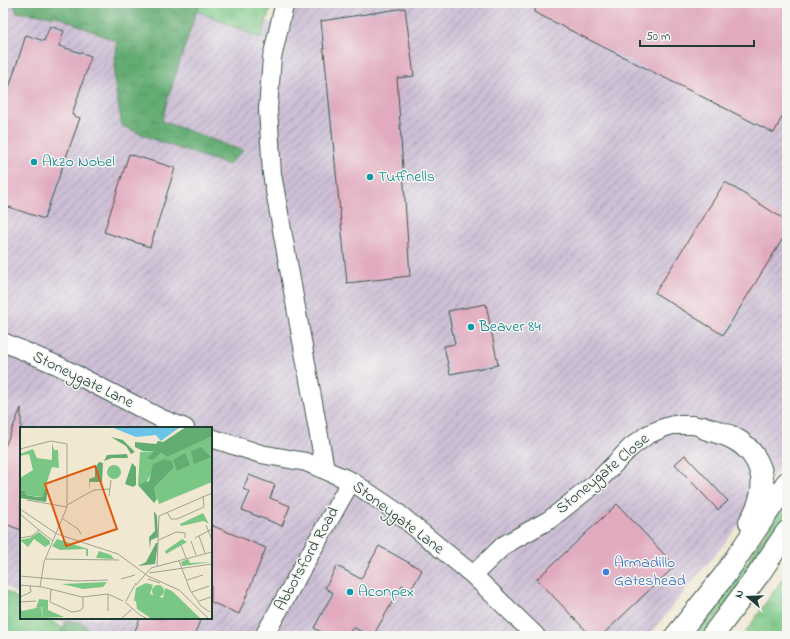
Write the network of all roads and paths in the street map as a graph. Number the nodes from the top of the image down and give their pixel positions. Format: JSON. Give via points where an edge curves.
{"nodes":[{"id":1,"x":285,"y":3,"type":"edge"},
{"id":2,"x":3,"y":342,"type":"edge"},
{"id":3,"x":182,"y":427,"type":"edge"},
{"id":4,"x":704,"y":428,"type":"joint"},
{"id":5,"x":212,"y":438,"type":"edge"},
{"id":6,"x":325,"y":469,"type":"junction"},
{"id":7,"x":351,"y":481,"type":"junction"},
{"id":8,"x":787,"y":483,"type":"edge"},
{"id":9,"x":787,"y":532,"type":"edge"},
{"id":10,"x":473,"y":576,"type":"junction"},
{"id":11,"x":724,"y":576,"type":"junction"},
{"id":12,"x":264,"y":636,"type":"edge"},
{"id":13,"x":536,"y":636,"type":"edge"},
{"id":14,"x":676,"y":636,"type":"edge"},
{"id":15,"x":712,"y":636,"type":"edge"}],
"edges":[{"from":1,"to":6,"type":"street","via":[[272,58],[268,109],[272,174]]},
{"from":2,"to":3,"type":"street","name":"Stoneygate Lane","via":[[59,366]]},
{"from":4,"to":10,"type":"street","name":"Stoneygate Close","via":[[673,425],[647,435],[630,448],[596,483],[549,520],[504,545]]},
{"from":4,"to":11,"type":"highway","via":[[730,436],[747,448],[759,465],[762,476],[761,497],[757,510]]},
{"from":5,"to":6,"type":"street","name":"Stoneygate Lane","via":[[261,454],[306,462]]},
{"from":6,"to":7,"type":"street","name":"Stoneygate Lane"},
{"from":7,"to":10,"type":"street","name":"Stoneygate Lane","via":[[394,510]]},
{"from":7,"to":12,"type":"street","name":"Abbotsford Road"},
{"from":8,"to":11,"type":"highway"},
{"from":9,"to":15,"type":"highway"},
{"from":10,"to":13,"type":"street","name":"Stoneygate Lane"},
{"from":11,"to":14,"type":"highway"}]}
